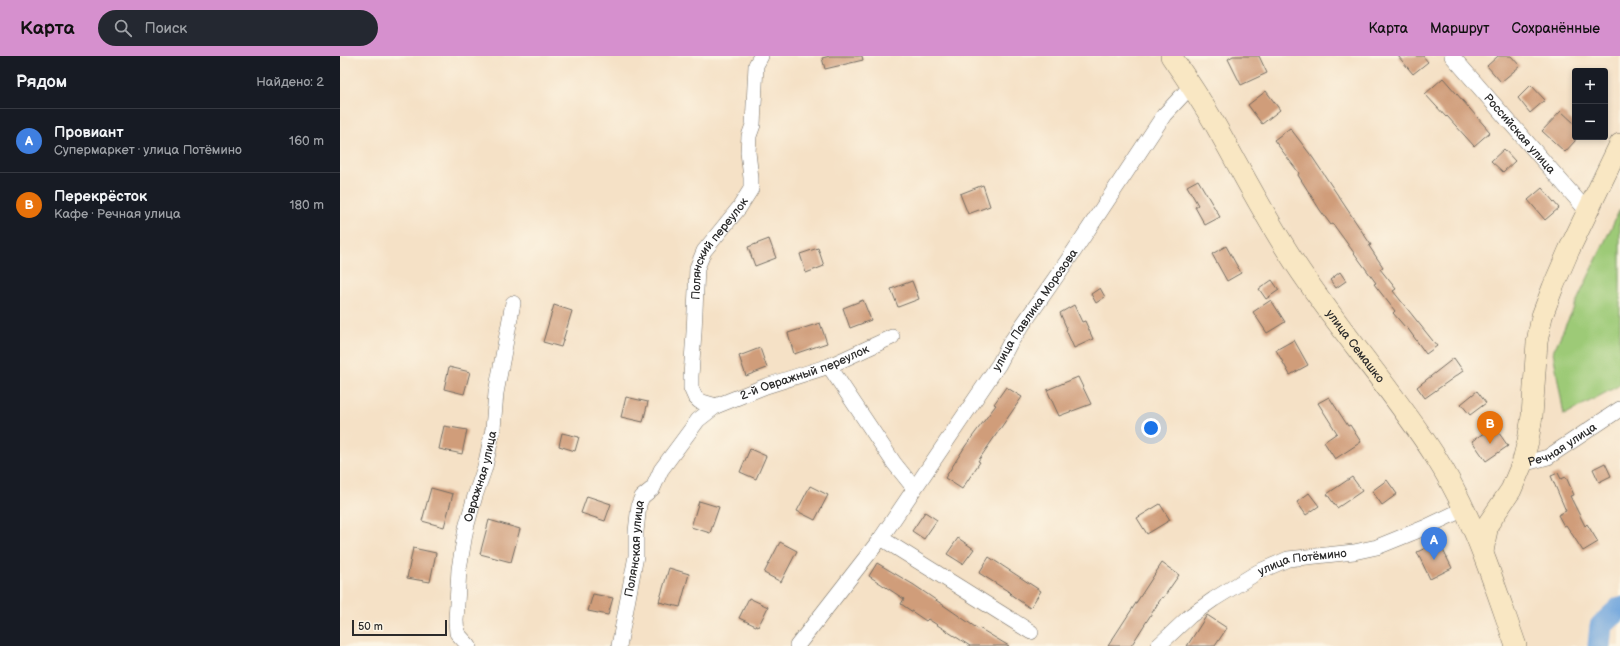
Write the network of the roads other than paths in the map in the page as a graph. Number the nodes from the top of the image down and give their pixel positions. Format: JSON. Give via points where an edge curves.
{"nodes":[{"id":1,"x":761,"y":56,"type":"edge"},
{"id":2,"x":1171,"y":56,"type":"edge"},
{"id":3,"x":1452,"y":56,"type":"edge"},
{"id":4,"x":1191,"y":86,"type":"junction"},
{"id":5,"x":1620,"y":144,"type":"edge"},
{"id":6,"x":1588,"y":212,"type":"junction"},
{"id":7,"x":513,"y":304,"type":"dead end"},
{"id":8,"x":892,"y":337,"type":"dead end"},
{"id":9,"x":830,"y":366,"type":"junction"},
{"id":10,"x":695,"y":397,"type":"junction"},
{"id":11,"x":716,"y":406,"type":"junction"},
{"id":12,"x":1620,"y":409,"type":"edge"},
{"id":13,"x":698,"y":420,"type":"junction"},
{"id":14,"x":1522,"y":464,"type":"junction"},
{"id":15,"x":914,"y":488,"type":"junction"},
{"id":16,"x":1464,"y":509,"type":"junction"},
{"id":17,"x":1496,"y":513,"type":"junction"},
{"id":18,"x":881,"y":538,"type":"junction"},
{"id":19,"x":1483,"y":552,"type":"junction"},
{"id":20,"x":1031,"y":632,"type":"dead end"},
{"id":21,"x":469,"y":646,"type":"edge"},
{"id":22,"x":619,"y":646,"type":"edge"},
{"id":23,"x":797,"y":646,"type":"edge"},
{"id":24,"x":1158,"y":646,"type":"edge"},
{"id":25,"x":1516,"y":646,"type":"edge"}],
"edges":[{"from":1,"to":10,"type":"street","name":"Полянский переулок","via":[[756,65],[753,124],[748,136],[751,189],[704,251],[697,268],[691,376],[691,388]]},
{"from":2,"to":4,"type":"main road","name":"улица Семашко"},
{"from":3,"to":6,"type":"street","name":"Российская улица"},
{"from":4,"to":15,"type":"street","name":"улица Павлика Морозова","via":[[1164,115]]},
{"from":4,"to":16,"type":"main road","name":"улица Семашко","via":[[1295,263],[1436,457]]},
{"from":5,"to":6,"type":"main road"},
{"from":6,"to":14,"type":"main road","via":[[1556,279],[1542,316],[1537,342],[1532,416]]},
{"from":7,"to":21,"type":"street","name":"Овражная улица","via":[[496,393],[493,429],[485,467],[468,521],[459,569],[457,633]]},
{"from":8,"to":9,"type":"street","name":"2-й Овражный переулок"},
{"from":9,"to":11,"type":"street","name":"2-й Овражный переулок","via":[[766,386]]},
{"from":9,"to":15,"type":"street","via":[[898,469]]},
{"from":10,"to":11,"type":"street","via":[[705,404]]},
{"from":10,"to":13,"type":"street","name":"Полянский переулок"},
{"from":11,"to":13,"type":"street","name":"Полянская улица"},
{"from":12,"to":14,"type":"street","name":"Речная улица","via":[[1548,457]]},
{"from":13,"to":22,"type":"street","name":"Полянская улица","via":[[661,470],[653,488],[642,497],[639,504],[636,556]]},
{"from":14,"to":17,"type":"main road","via":[[1511,490]]},
{"from":15,"to":18,"type":"street","name":"улица Павлика Морозова"},
{"from":16,"to":17,"type":"main road"},
{"from":16,"to":19,"type":"main road","name":"улица Семашко"},
{"from":16,"to":24,"type":"street","name":"улица Потёмино","via":[[1377,547],[1288,559],[1258,572],[1190,616]]},
{"from":17,"to":19,"type":"main road","via":[[1488,524]]},
{"from":18,"to":20,"type":"street"},
{"from":18,"to":23,"type":"street","name":"улица Павлика Морозова"},
{"from":19,"to":25,"type":"main road","name":"улица Семашко"}]}
